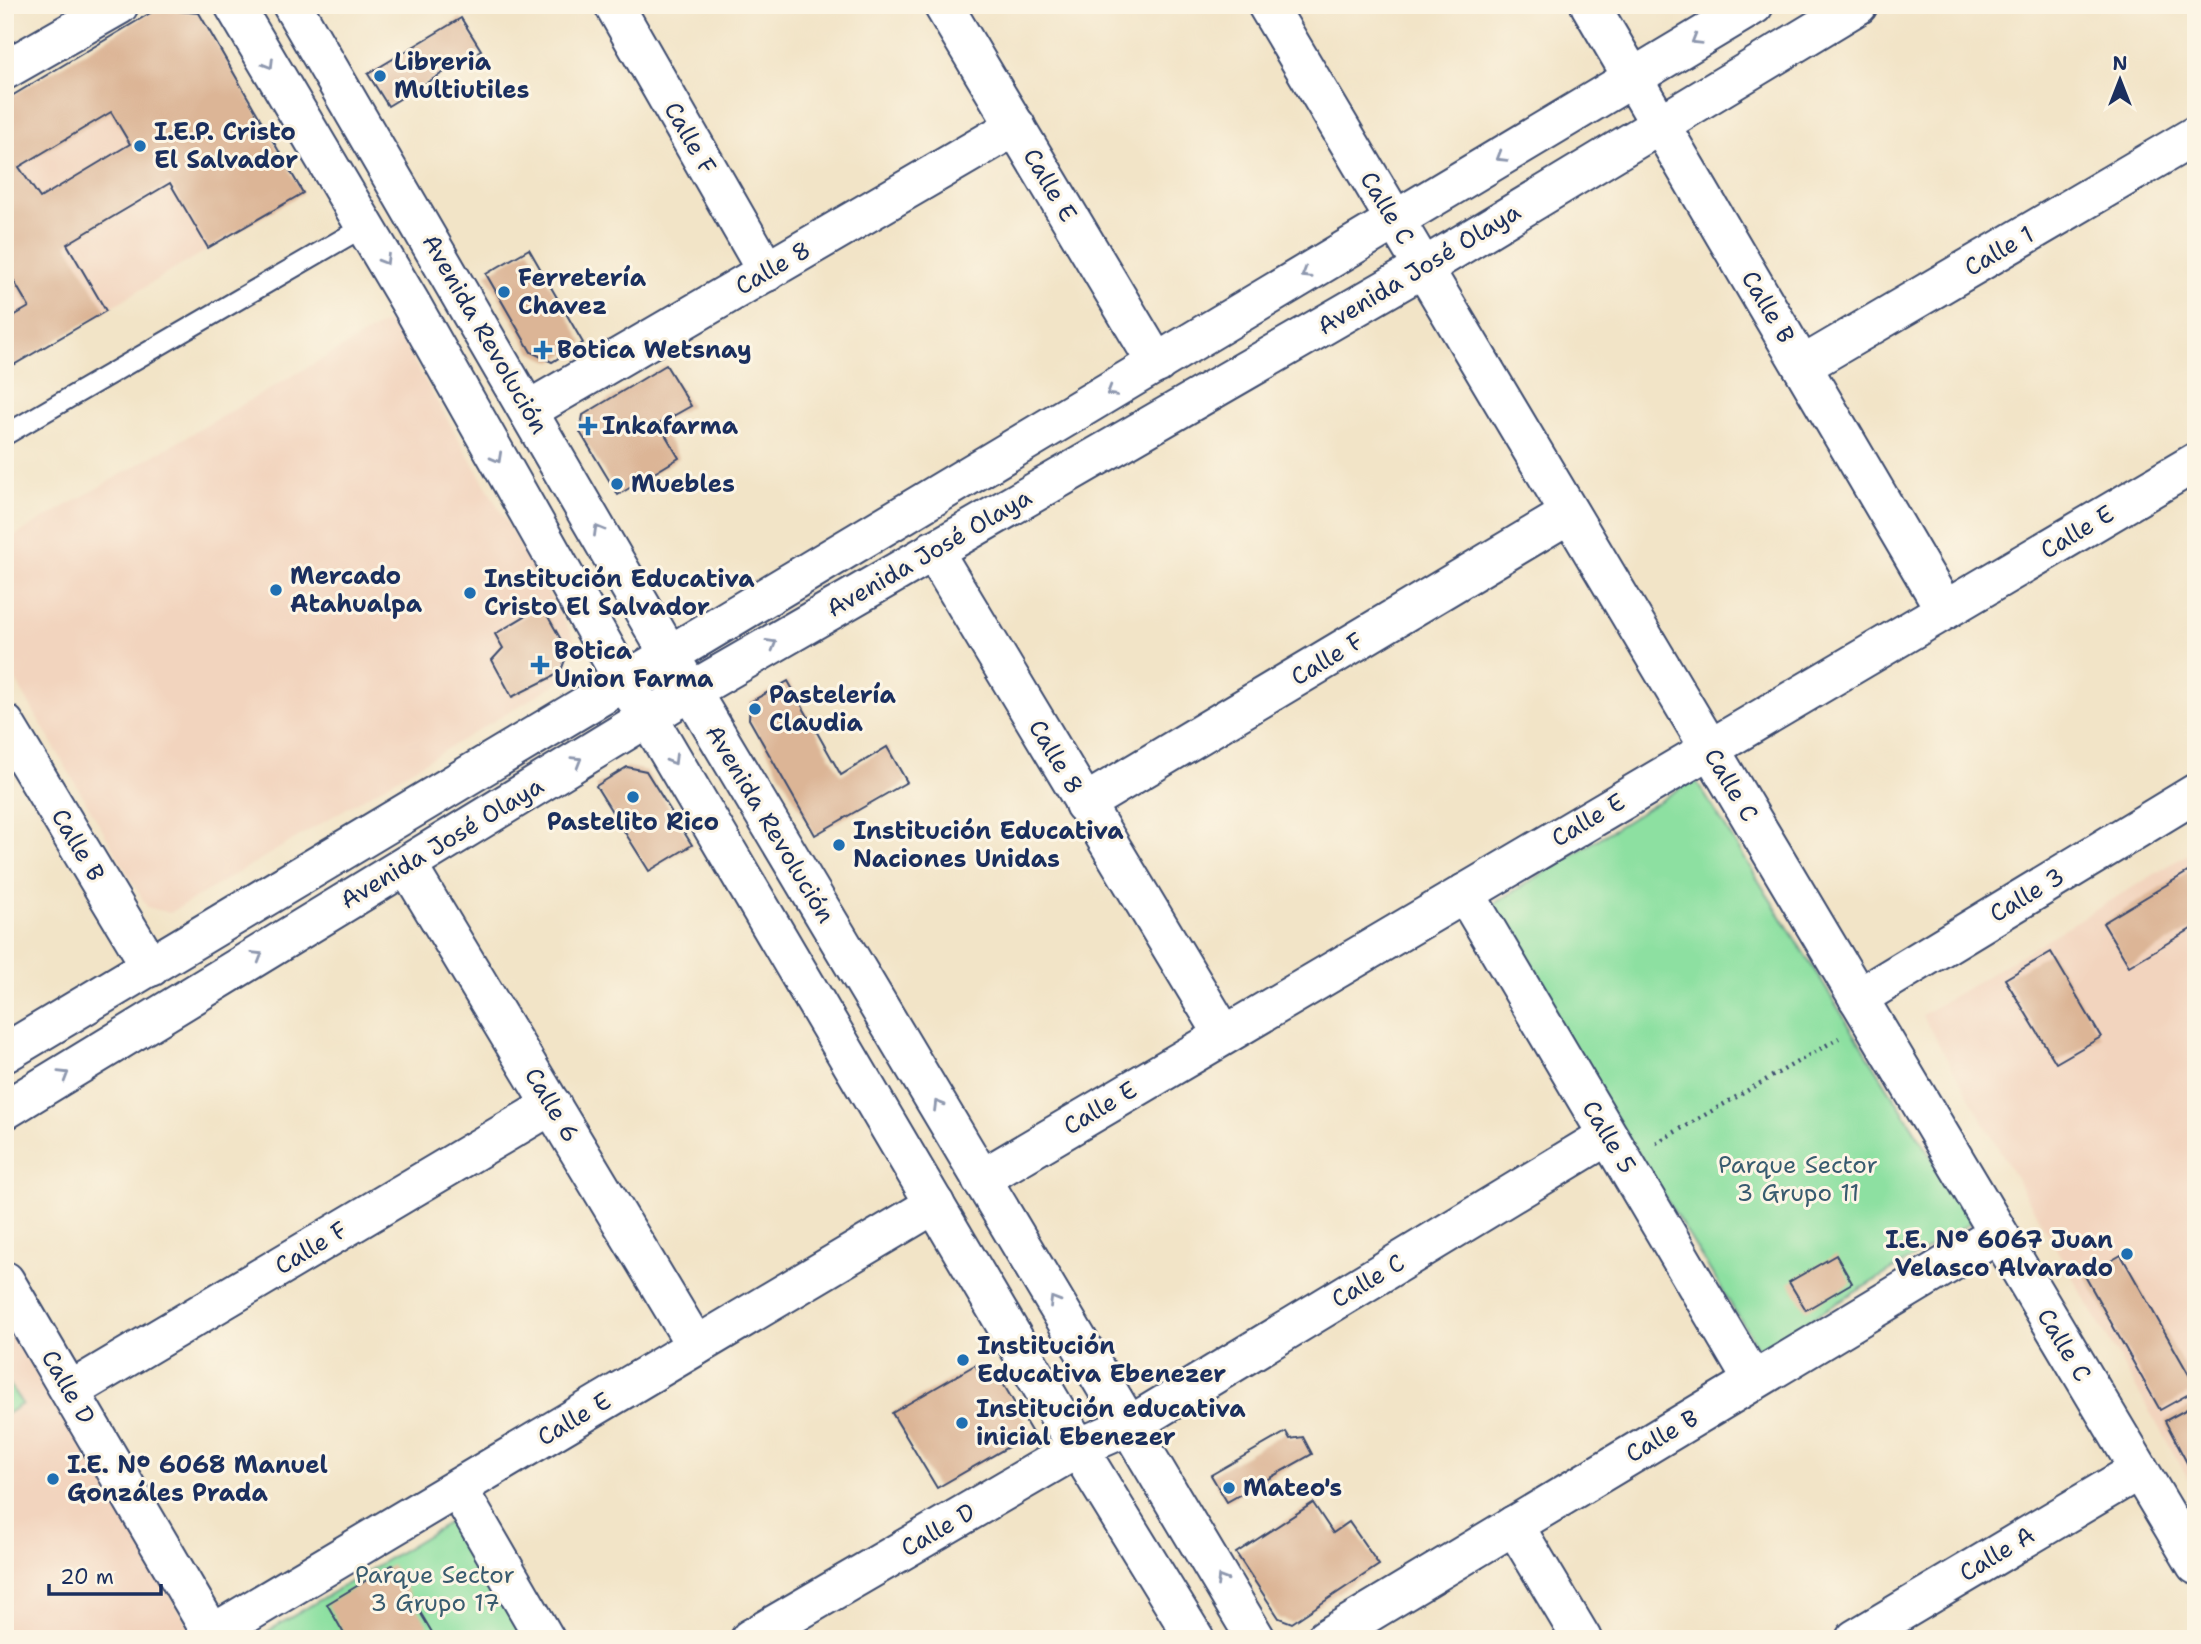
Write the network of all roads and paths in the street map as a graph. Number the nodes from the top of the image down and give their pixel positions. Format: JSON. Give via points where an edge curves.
{"nodes":[{"id":1,"x":119,"y":5,"type":"edge"},
{"id":2,"x":234,"y":5,"type":"edge"},
{"id":3,"x":292,"y":5,"type":"edge"},
{"id":4,"x":614,"y":5,"type":"edge"},
{"id":5,"x":943,"y":5,"type":"edge"},
{"id":6,"x":1267,"y":5,"type":"edge"},
{"id":7,"x":1590,"y":5,"type":"edge"},
{"id":8,"x":1754,"y":5,"type":"edge"},
{"id":9,"x":1858,"y":5,"type":"edge"},
{"id":10,"x":5,"y":70,"type":"edge"},
{"id":11,"x":1633,"y":78,"type":"junction"},
{"id":12,"x":1660,"y":125,"type":"junction"},
{"id":13,"x":1016,"y":127,"type":"junction"},
{"id":14,"x":2196,"y":135,"type":"edge"},
{"id":15,"x":1395,"y":220,"type":"junction"},
{"id":16,"x":365,"y":226,"type":"junction"},
{"id":17,"x":1423,"y":268,"type":"junction"},
{"id":18,"x":767,"y":272,"type":"junction"},
{"id":19,"x":1157,"y":364,"type":"junction"},
{"id":20,"x":1802,"y":366,"type":"junction"},
{"id":21,"x":530,"y":410,"type":"junction"},
{"id":22,"x":5,"y":435,"type":"edge"},
{"id":23,"x":2194,"y":466,"type":"edge"},
{"id":24,"x":1569,"y":514,"type":"junction"},
{"id":25,"x":933,"y":550,"type":"junction"},
{"id":26,"x":1945,"y":610,"type":"junction"},
{"id":27,"x":670,"y":656,"type":"junction"},
{"id":28,"x":625,"y":683,"type":"junction"},
{"id":29,"x":691,"y":691,"type":"junction"},
{"id":30,"x":648,"y":718,"type":"junction"},
{"id":31,"x":5,"y":724,"type":"edge"},
{"id":32,"x":1709,"y":749,"type":"junction"},
{"id":33,"x":2196,"y":793,"type":"edge"},
{"id":34,"x":1084,"y":804,"type":"junction"},
{"id":35,"x":407,"y":864,"type":"junction"},
{"id":36,"x":1465,"y":893,"type":"junction"},
{"id":37,"x":150,"y":967,"type":"junction"},
{"id":38,"x":1864,"y":1009,"type":"junction"},
{"id":39,"x":1224,"y":1035,"type":"junction"},
{"id":40,"x":5,"y":1053,"type":"edge"},
{"id":41,"x":552,"y":1105,"type":"junction"},
{"id":42,"x":5,"y":1110,"type":"edge"},
{"id":43,"x":1616,"y":1149,"type":"junction"},
{"id":44,"x":981,"y":1179,"type":"junction"},
{"id":45,"x":935,"y":1204,"type":"junction"},
{"id":46,"x":1998,"y":1234,"type":"junction"},
{"id":47,"x":5,"y":1281,"type":"edge"},
{"id":48,"x":696,"y":1346,"type":"junction"},
{"id":49,"x":1753,"y":1381,"type":"junction"},
{"id":50,"x":70,"y":1391,"type":"junction"},
{"id":51,"x":1129,"y":1426,"type":"junction"},
{"id":52,"x":1078,"y":1448,"type":"junction"},
{"id":53,"x":2139,"y":1470,"type":"junction"},
{"id":54,"x":458,"y":1489,"type":"junction"},
{"id":55,"x":1514,"y":1525,"type":"junction"},
{"id":56,"x":2196,"y":1565,"type":"edge"},
{"id":57,"x":214,"y":1637,"type":"edge"},
{"id":58,"x":545,"y":1639,"type":"edge"},
{"id":59,"x":750,"y":1639,"type":"edge"},
{"id":60,"x":1195,"y":1639,"type":"edge"},
{"id":61,"x":1256,"y":1639,"type":"edge"},
{"id":62,"x":1325,"y":1639,"type":"edge"},
{"id":63,"x":1583,"y":1639,"type":"edge"},
{"id":64,"x":1855,"y":1639,"type":"edge"}],
"edges":[{"from":1,"to":10,"type":"street"},
{"from":2,"to":16,"type":"street","name":"Avenida Revolución","one_way":true},
{"from":3,"to":21,"type":"street","name":"Avenida Revolución"},
{"from":4,"to":18,"type":"street","name":"Calle F"},
{"from":5,"to":13,"type":"street","name":"Calle E"},
{"from":6,"to":15,"type":"street","name":"Calle C"},
{"from":7,"to":11,"type":"street","name":"Calle B"},
{"from":8,"to":11,"type":"street","name":"Avenida José Olaya","one_way":true},
{"from":9,"to":12,"type":"street","name":"Avenida José Olaya"},
{"from":11,"to":12,"type":"street","name":"Calle B"},
{"from":11,"to":15,"type":"street","name":"Avenida José Olaya","one_way":true},
{"from":12,"to":17,"type":"street","name":"Avenida José Olaya"},
{"from":12,"to":20,"type":"street","name":"Calle B"},
{"from":13,"to":18,"type":"street","name":"Calle 8"},
{"from":13,"to":19,"type":"street","name":"Calle E"},
{"from":14,"to":20,"type":"street","name":"Calle 1"},
{"from":15,"to":17,"type":"street","name":"Calle C"},
{"from":15,"to":19,"type":"street","name":"Avenida José Olaya","one_way":true},
{"from":16,"to":22,"type":"lane"},
{"from":16,"to":28,"type":"street","name":"Avenida Revolución","one_way":true},
{"from":17,"to":24,"type":"street","name":"Calle C"},
{"from":17,"to":25,"type":"street","name":"Avenida José Olaya"},
{"from":18,"to":21,"type":"street","name":"Calle 8"},
{"from":19,"to":27,"type":"street","name":"Avenida José Olaya","one_way":true},
{"from":20,"to":26,"type":"street","name":"Calle B"},
{"from":27,"to":21,"type":"street","name":"Avenida Revolución","one_way":true},
{"from":23,"to":26,"type":"street","name":"Calle E"},
{"from":24,"to":32,"type":"street","name":"Calle C"},
{"from":24,"to":34,"type":"street","name":"Calle F"},
{"from":29,"to":25,"type":"street","name":"Avenida José Olaya","one_way":true},
{"from":25,"to":34,"type":"street","name":"Calle 8"},
{"from":26,"to":32,"type":"street","name":"Calle E"},
{"from":27,"to":28,"type":"street","name":"Avenida José Olaya"},
{"from":27,"to":29,"type":"street","name":"Avenida Revolución"},
{"from":28,"to":30,"type":"street","name":"Avenida Revolución"},
{"from":28,"to":37,"type":"street","name":"Avenida José Olaya"},
{"from":29,"to":30,"type":"street","name":"Avenida José Olaya"},
{"from":44,"to":29,"type":"street","name":"Avenida Revolución","one_way":true},
{"from":35,"to":30,"type":"street","name":"Avenida José Olaya","one_way":true},
{"from":30,"to":45,"type":"street","name":"Avenida Revolución","one_way":true},
{"from":31,"to":37,"type":"street","name":"Calle B"},
{"from":32,"to":36,"type":"street","name":"Calle E"},
{"from":32,"to":38,"type":"street","name":"Calle C"},
{"from":33,"to":38,"type":"street","name":"Calle 3"},
{"from":34,"to":39,"type":"street","name":"Calle 8"},
{"from":35,"to":41,"type":"street","name":"Calle 6"},
{"from":42,"to":35,"type":"street","name":"Avenida José Olaya","one_way":true},
{"from":36,"to":39,"type":"street","name":"Calle E"},
{"from":36,"to":43,"type":"street","name":"Calle 5"},
{"from":37,"to":40,"type":"street","name":"Avenida José Olaya"},
{"from":38,"to":43,"type":"path"},
{"from":38,"to":46,"type":"street","name":"Calle C"},
{"from":39,"to":44,"type":"street","name":"Calle E"},
{"from":41,"to":48,"type":"street","name":"Calle 6"},
{"from":41,"to":50,"type":"street","name":"Calle F"},
{"from":43,"to":49,"type":"street","name":"Calle 5"},
{"from":43,"to":51,"type":"street","name":"Calle C"},
{"from":51,"to":44,"type":"street","name":"Avenida Revolución","one_way":true},
{"from":45,"to":48,"type":"street","name":"Calle E"},
{"from":45,"to":52,"type":"street","name":"Avenida Revolución"},
{"from":46,"to":49,"type":"street","name":"Calle B"},
{"from":46,"to":53,"type":"street","name":"Calle C"},
{"from":47,"to":50,"type":"street","name":"Calle D"},
{"from":48,"to":54,"type":"street","name":"Calle E"},
{"from":49,"to":55,"type":"street","name":"Calle B"},
{"from":50,"to":57,"type":"street","name":"Calle D"},
{"from":51,"to":52,"type":"street","name":"Calle D"},
{"from":61,"to":51,"type":"street","name":"Avenida Revolución","one_way":true},
{"from":52,"to":59,"type":"street","name":"Calle D"},
{"from":52,"to":60,"type":"street","name":"Avenida Revolución"},
{"from":53,"to":56,"type":"street","name":"Calle C"},
{"from":53,"to":64,"type":"street","name":"Calle A"},
{"from":54,"to":57,"type":"street","name":"Calle E"},
{"from":54,"to":58,"type":"street"},
{"from":55,"to":62,"type":"street","name":"Calle B"},
{"from":55,"to":63,"type":"street"}]}
